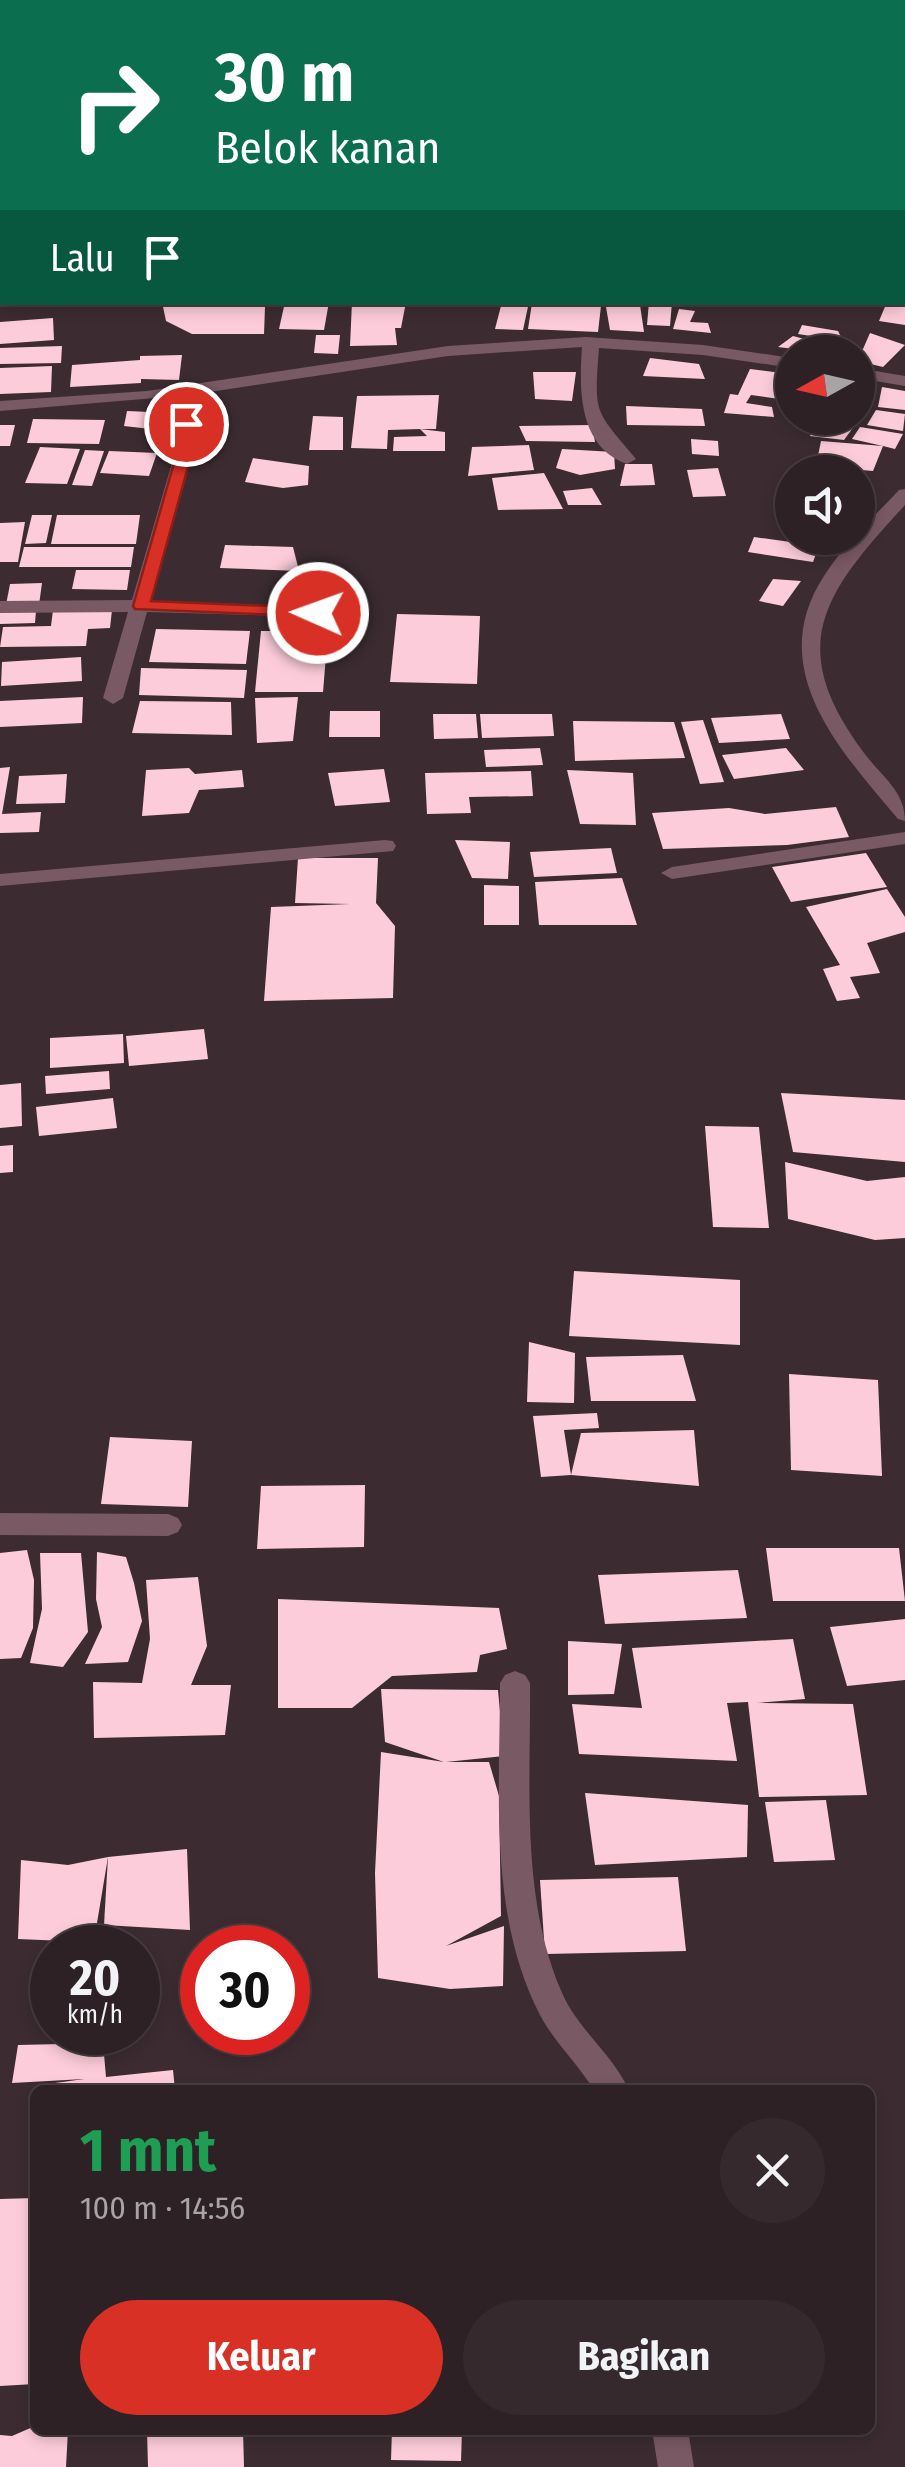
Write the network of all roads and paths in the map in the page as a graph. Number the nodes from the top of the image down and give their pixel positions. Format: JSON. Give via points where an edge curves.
{"nodes":[{"id":1,"x":592,"y":342,"type":"junction"},
{"id":2,"x":775,"y":361,"type":"edge"},
{"id":3,"x":875,"y":376,"type":"edge"},
{"id":4,"x":905,"y":382,"type":"edge"},
{"id":5,"x":188,"y":390,"type":"junction"},
{"id":6,"x":0,"y":406,"type":"edge"},
{"id":7,"x":627,"y":460,"type":"dead end"},
{"id":8,"x":905,"y":494,"type":"edge"},
{"id":9,"x":142,"y":606,"type":"junction"},
{"id":10,"x":0,"y":607,"type":"edge"},
{"id":11,"x":318,"y":613,"type":"dead end"},
{"id":12,"x":114,"y":698,"type":"dead end"},
{"id":13,"x":905,"y":816,"type":"edge"},
{"id":14,"x":905,"y":838,"type":"edge"},
{"id":15,"x":386,"y":846,"type":"dead end"},
{"id":16,"x":672,"y":873,"type":"dead end"},
{"id":17,"x":0,"y":880,"type":"edge"},
{"id":18,"x":0,"y":1524,"type":"edge"},
{"id":19,"x":168,"y":1525,"type":"dead end"},
{"id":20,"x":515,"y":1683,"type":"dead end"},
{"id":21,"x":610,"y":2085,"type":"edge"},
{"id":22,"x":671,"y":2435,"type":"edge"},
{"id":23,"x":676,"y":2467,"type":"edge"}],
"edges":[{"from":1,"to":2,"type":"street"},
{"from":1,"to":5,"type":"street","via":[[448,351]]},
{"from":1,"to":7,"type":"street","via":[[586,408]]},
{"from":3,"to":4,"type":"street"},
{"from":5,"to":6,"type":"street"},
{"from":5,"to":9,"type":"street","via":[[184,456]]},
{"from":8,"to":13,"type":"street","via":[[828,585],[808,642],[818,696],[845,742]]},
{"from":9,"to":10,"type":"street"},
{"from":9,"to":11,"type":"street"},
{"from":9,"to":12,"type":"street"},
{"from":14,"to":16,"type":"street"},
{"from":15,"to":17,"type":"street"},
{"from":18,"to":19,"type":"street"},
{"from":20,"to":21,"type":"street","via":[[520,1906],[551,2004]]},
{"from":22,"to":23,"type":"street"}]}
